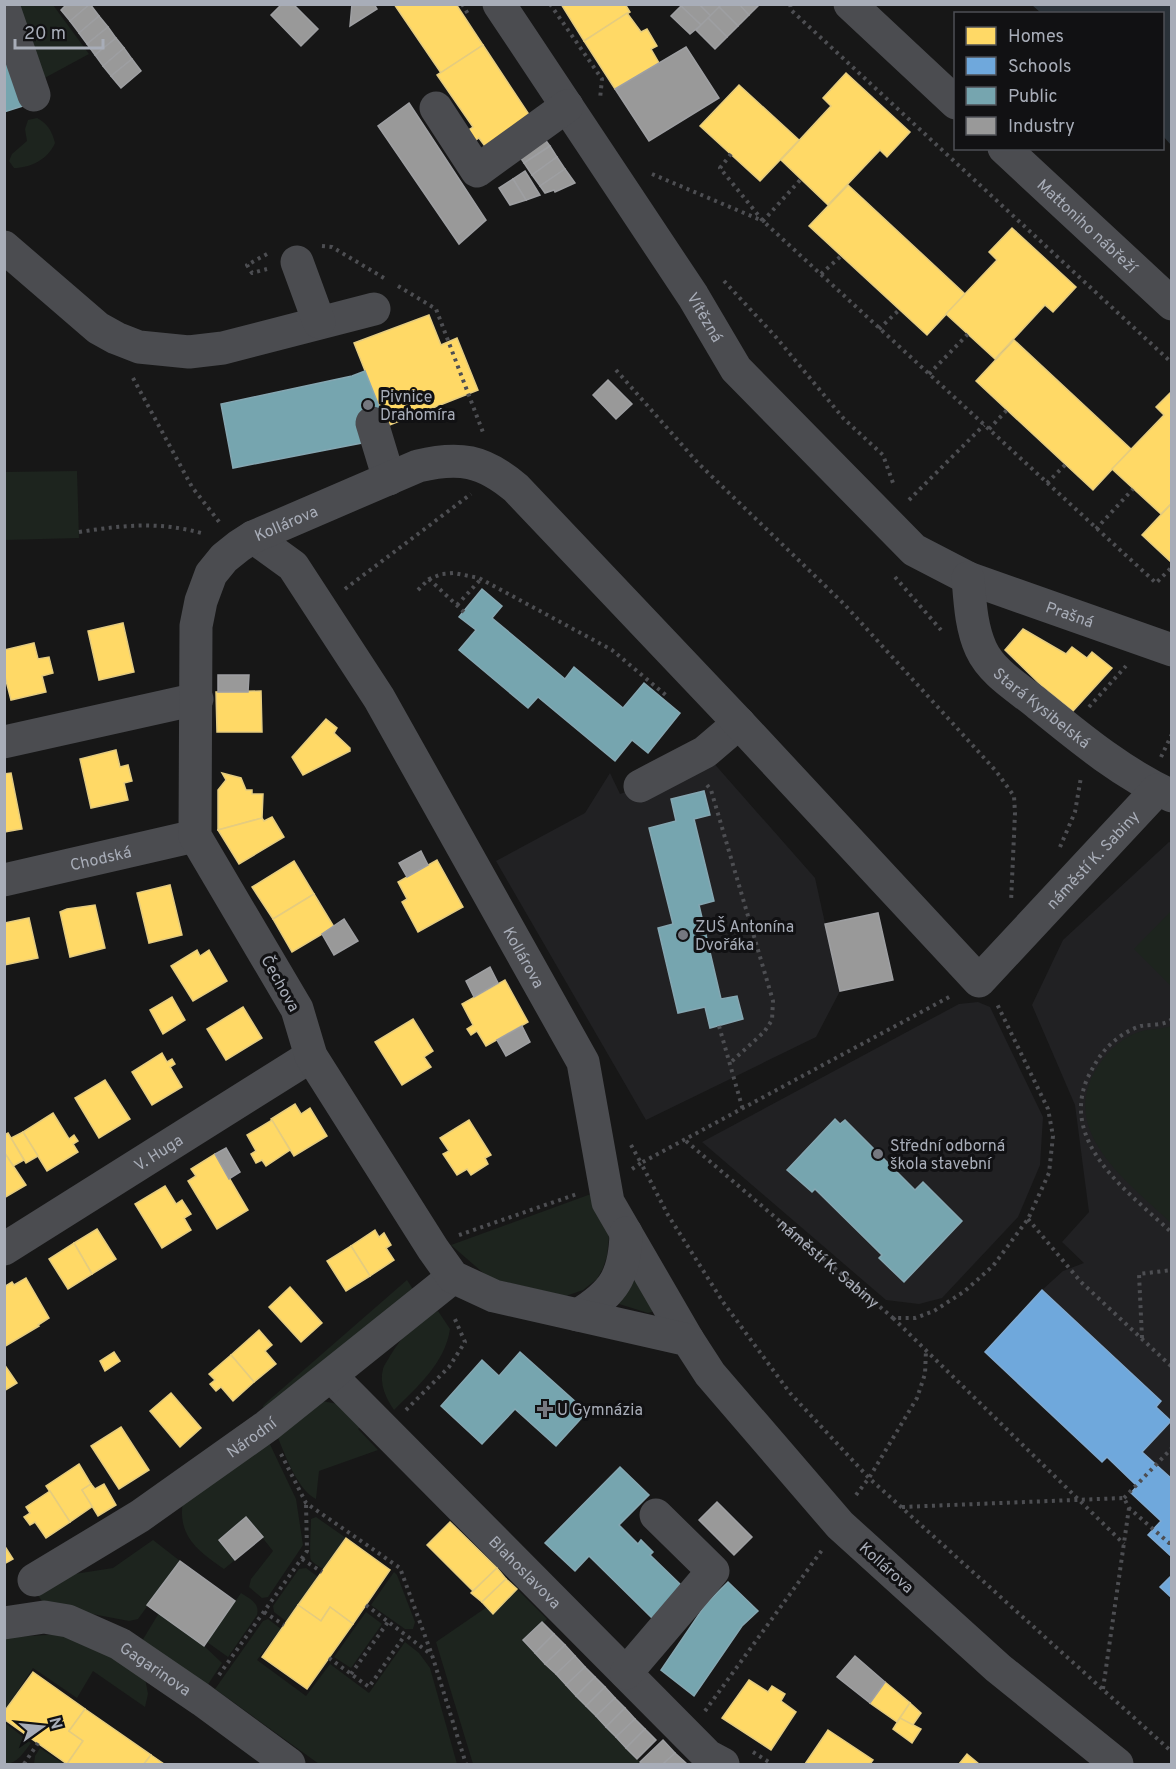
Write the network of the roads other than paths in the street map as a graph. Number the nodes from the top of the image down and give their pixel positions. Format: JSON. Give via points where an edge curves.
{"nodes":[{"id":1,"x":498,"y":4,"type":"edge"},
{"id":2,"x":850,"y":4,"type":"edge"},
{"id":3,"x":4,"y":9,"type":"edge"},
{"id":4,"x":34,"y":95,"type":"dead end"},
{"id":5,"x":954,"y":101,"type":"edge"},
{"id":6,"x":567,"y":106,"type":"junction"},
{"id":7,"x":436,"y":108,"type":"dead end"},
{"id":8,"x":1006,"y":150,"type":"edge"},
{"id":9,"x":4,"y":247,"type":"edge"},
{"id":10,"x":297,"y":262,"type":"dead end"},
{"id":11,"x":1172,"y":304,"type":"edge"},
{"id":12,"x":374,"y":309,"type":"dead end"},
{"id":13,"x":319,"y":322,"type":"junction"},
{"id":14,"x":372,"y":423,"type":"dead end"},
{"id":15,"x":389,"y":479,"type":"junction"},
{"id":16,"x":253,"y":537,"type":"junction"},
{"id":17,"x":968,"y":578,"type":"junction"},
{"id":18,"x":1172,"y":650,"type":"edge"},
{"id":19,"x":197,"y":699,"type":"junction"},
{"id":20,"x":740,"y":723,"type":"junction"},
{"id":21,"x":4,"y":742,"type":"edge"},
{"id":22,"x":1162,"y":784,"type":"edge"},
{"id":23,"x":640,"y":786,"type":"dead end"},
{"id":24,"x":195,"y":836,"type":"junction"},
{"id":25,"x":4,"y":880,"type":"edge"},
{"id":26,"x":979,"y":981,"type":"joint"},
{"id":27,"x":311,"y":1056,"type":"junction"},
{"id":28,"x":626,"y":1233,"type":"junction"},
{"id":29,"x":4,"y":1249,"type":"edge"},
{"id":30,"x":444,"y":1284,"type":"junction"},
{"id":31,"x":578,"y":1315,"type":"junction"},
{"id":32,"x":688,"y":1340,"type":"junction"},
{"id":33,"x":331,"y":1376,"type":"junction"},
{"id":34,"x":656,"y":1515,"type":"dead end"},
{"id":35,"x":34,"y":1581,"type":"dead end"},
{"id":36,"x":4,"y":1623,"type":"edge"},
{"id":37,"x":626,"y":1673,"type":"junction"},
{"id":38,"x":735,"y":1756,"type":"edge"},
{"id":39,"x":289,"y":1764,"type":"edge"},
{"id":40,"x":1117,"y":1764,"type":"edge"}],
"edges":[{"from":1,"to":6,"type":"street","name":"Vítězná"},
{"from":2,"to":5,"type":"street"},
{"from":3,"to":4,"type":"street"},
{"from":6,"to":7,"type":"street","via":[[477,171]]},
{"from":6,"to":17,"type":"street","name":"Vítězná","via":[[693,296],[736,369],[914,550]]},
{"from":8,"to":11,"type":"street","name":"Mattoniho nábřeží"},
{"from":9,"to":13,"type":"street","via":[[98,328],[139,347],[189,352],[224,348]]},
{"from":10,"to":13,"type":"street"},
{"from":12,"to":13,"type":"street"},
{"from":14,"to":15,"type":"street"},
{"from":15,"to":16,"type":"street","name":"Kollárova"},
{"from":15,"to":20,"type":"street","name":"Kollárova","via":[[443,460],[464,461],[507,481]]},
{"from":16,"to":19,"type":"street","via":[[224,558],[211,574],[201,601],[196,626]]},
{"from":16,"to":28,"type":"street","name":"Kollárova","via":[[293,566],[379,698],[583,1062],[608,1202]]},
{"from":17,"to":18,"type":"street","name":"Prašná"},
{"from":17,"to":22,"type":"street","name":"Stará Kysibelská","via":[[973,625],[982,652],[1000,674],[1087,744]]},
{"from":19,"to":21,"type":"street"},
{"from":19,"to":24,"type":"street"},
{"from":20,"to":23,"type":"street","via":[[705,752]]},
{"from":20,"to":26,"type":"street","name":"Kollárova"},
{"from":22,"to":26,"type":"street","name":"náměstí K. Sabiny"},
{"from":24,"to":25,"type":"street","name":"Chodská"},
{"from":24,"to":27,"type":"street","name":"Čechova","via":[[297,1009]]},
{"from":27,"to":29,"type":"street","name":"V. Huga"},
{"from":27,"to":30,"type":"street","name":"Čechova","via":[[433,1249]]},
{"from":28,"to":31,"type":"street","via":[[626,1254],[615,1283],[599,1302]]},
{"from":28,"to":32,"type":"street","name":"Kollárova"},
{"from":30,"to":31,"type":"street"},
{"from":30,"to":33,"type":"street","name":"Národní"},
{"from":31,"to":32,"type":"street"},
{"from":32,"to":40,"type":"street","name":"Kollárova","via":[[710,1374],[840,1525],[998,1668]]},
{"from":33,"to":35,"type":"street","name":"Národní","via":[[140,1516]]},
{"from":33,"to":37,"type":"street","name":"Blahoslavova"},
{"from":34,"to":37,"type":"street","via":[[713,1571]]},
{"from":36,"to":39,"type":"street","name":"Gagarinova","via":[[44,1617],[68,1621],[120,1644]]},
{"from":37,"to":38,"type":"street","name":"Blahoslavova","via":[[708,1756]]}]}
